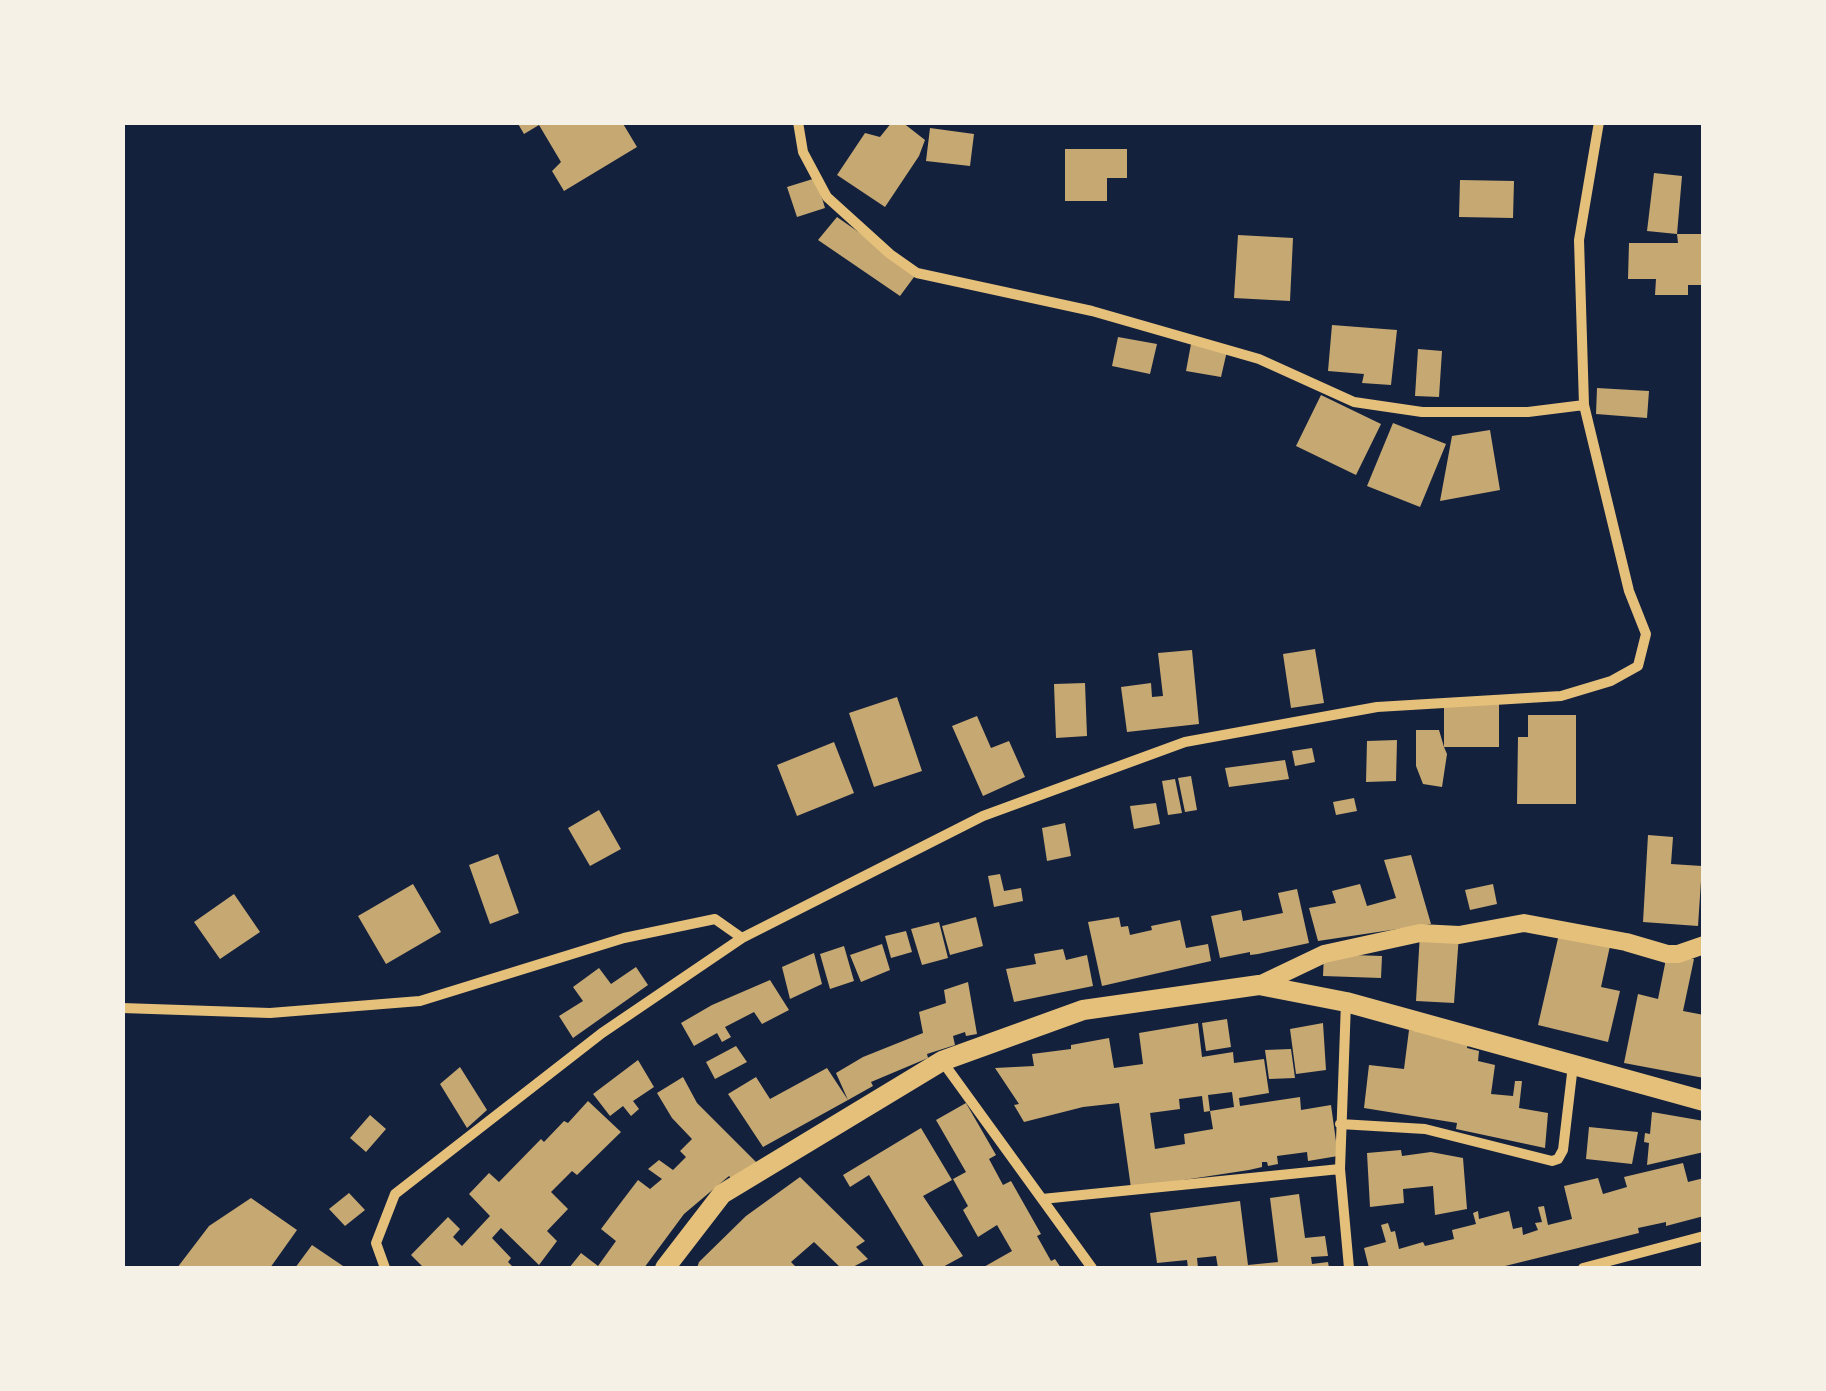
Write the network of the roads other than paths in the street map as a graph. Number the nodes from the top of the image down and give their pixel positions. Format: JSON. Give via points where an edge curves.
{"nodes":[{"id":1,"x":798,"y":122,"type":"edge"},
{"id":2,"x":1599,"y":122,"type":"edge"},
{"id":3,"x":1584,"y":406,"type":"junction"},
{"id":4,"x":742,"y":938,"type":"junction"},
{"id":5,"x":1704,"y":945,"type":"edge"},
{"id":6,"x":1259,"y":985,"type":"junction"},
{"id":7,"x":1346,"y":1002,"type":"junction"},
{"id":8,"x":122,"y":1008,"type":"edge"},
{"id":9,"x":942,"y":1061,"type":"junction"},
{"id":10,"x":1573,"y":1065,"type":"junction"},
{"id":11,"x":1704,"y":1100,"type":"edge"},
{"id":12,"x":1340,"y":1124,"type":"junction"},
{"id":13,"x":1340,"y":1169,"type":"junction"},
{"id":14,"x":1042,"y":1200,"type":"junction"},
{"id":15,"x":1704,"y":1236,"type":"edge"},
{"id":16,"x":385,"y":1268,"type":"edge"},
{"id":17,"x":665,"y":1268,"type":"edge"},
{"id":18,"x":1092,"y":1268,"type":"edge"},
{"id":19,"x":1349,"y":1268,"type":"edge"},
{"id":20,"x":1583,"y":1268,"type":"edge"}],
"edges":[{"from":1,"to":3,"type":"street","via":[[803,152],[826,196],[917,273],[1092,311],[1259,360],[1354,402],[1422,412]]},
{"from":2,"to":3,"type":"street","via":[[1580,240]]},
{"from":3,"to":4,"type":"street","via":[[1646,634],[1638,666],[1561,696],[1377,707],[1185,742],[983,816]]},
{"from":4,"to":8,"type":"street","via":[[715,919],[624,938],[420,1001],[270,1013]]},
{"from":4,"to":16,"type":"street","via":[[602,1033],[395,1194],[376,1243]]},
{"from":5,"to":6,"type":"street","via":[[1667,954],[1524,924],[1459,935],[1420,933],[1324,954]]},
{"from":6,"to":7,"type":"main road"},
{"from":6,"to":9,"type":"main road","via":[[1083,1010]]},
{"from":7,"to":10,"type":"main road"},
{"from":7,"to":12,"type":"street"},
{"from":9,"to":14,"type":"street"},
{"from":9,"to":17,"type":"main road","via":[[722,1194]]},
{"from":10,"to":11,"type":"main road"},
{"from":10,"to":12,"type":"street","via":[[1563,1150],[1552,1161],[1426,1129]]},
{"from":12,"to":13,"type":"street"},
{"from":13,"to":14,"type":"street"},
{"from":13,"to":19,"type":"street"},
{"from":14,"to":18,"type":"street"},
{"from":15,"to":20,"type":"street"}]}
